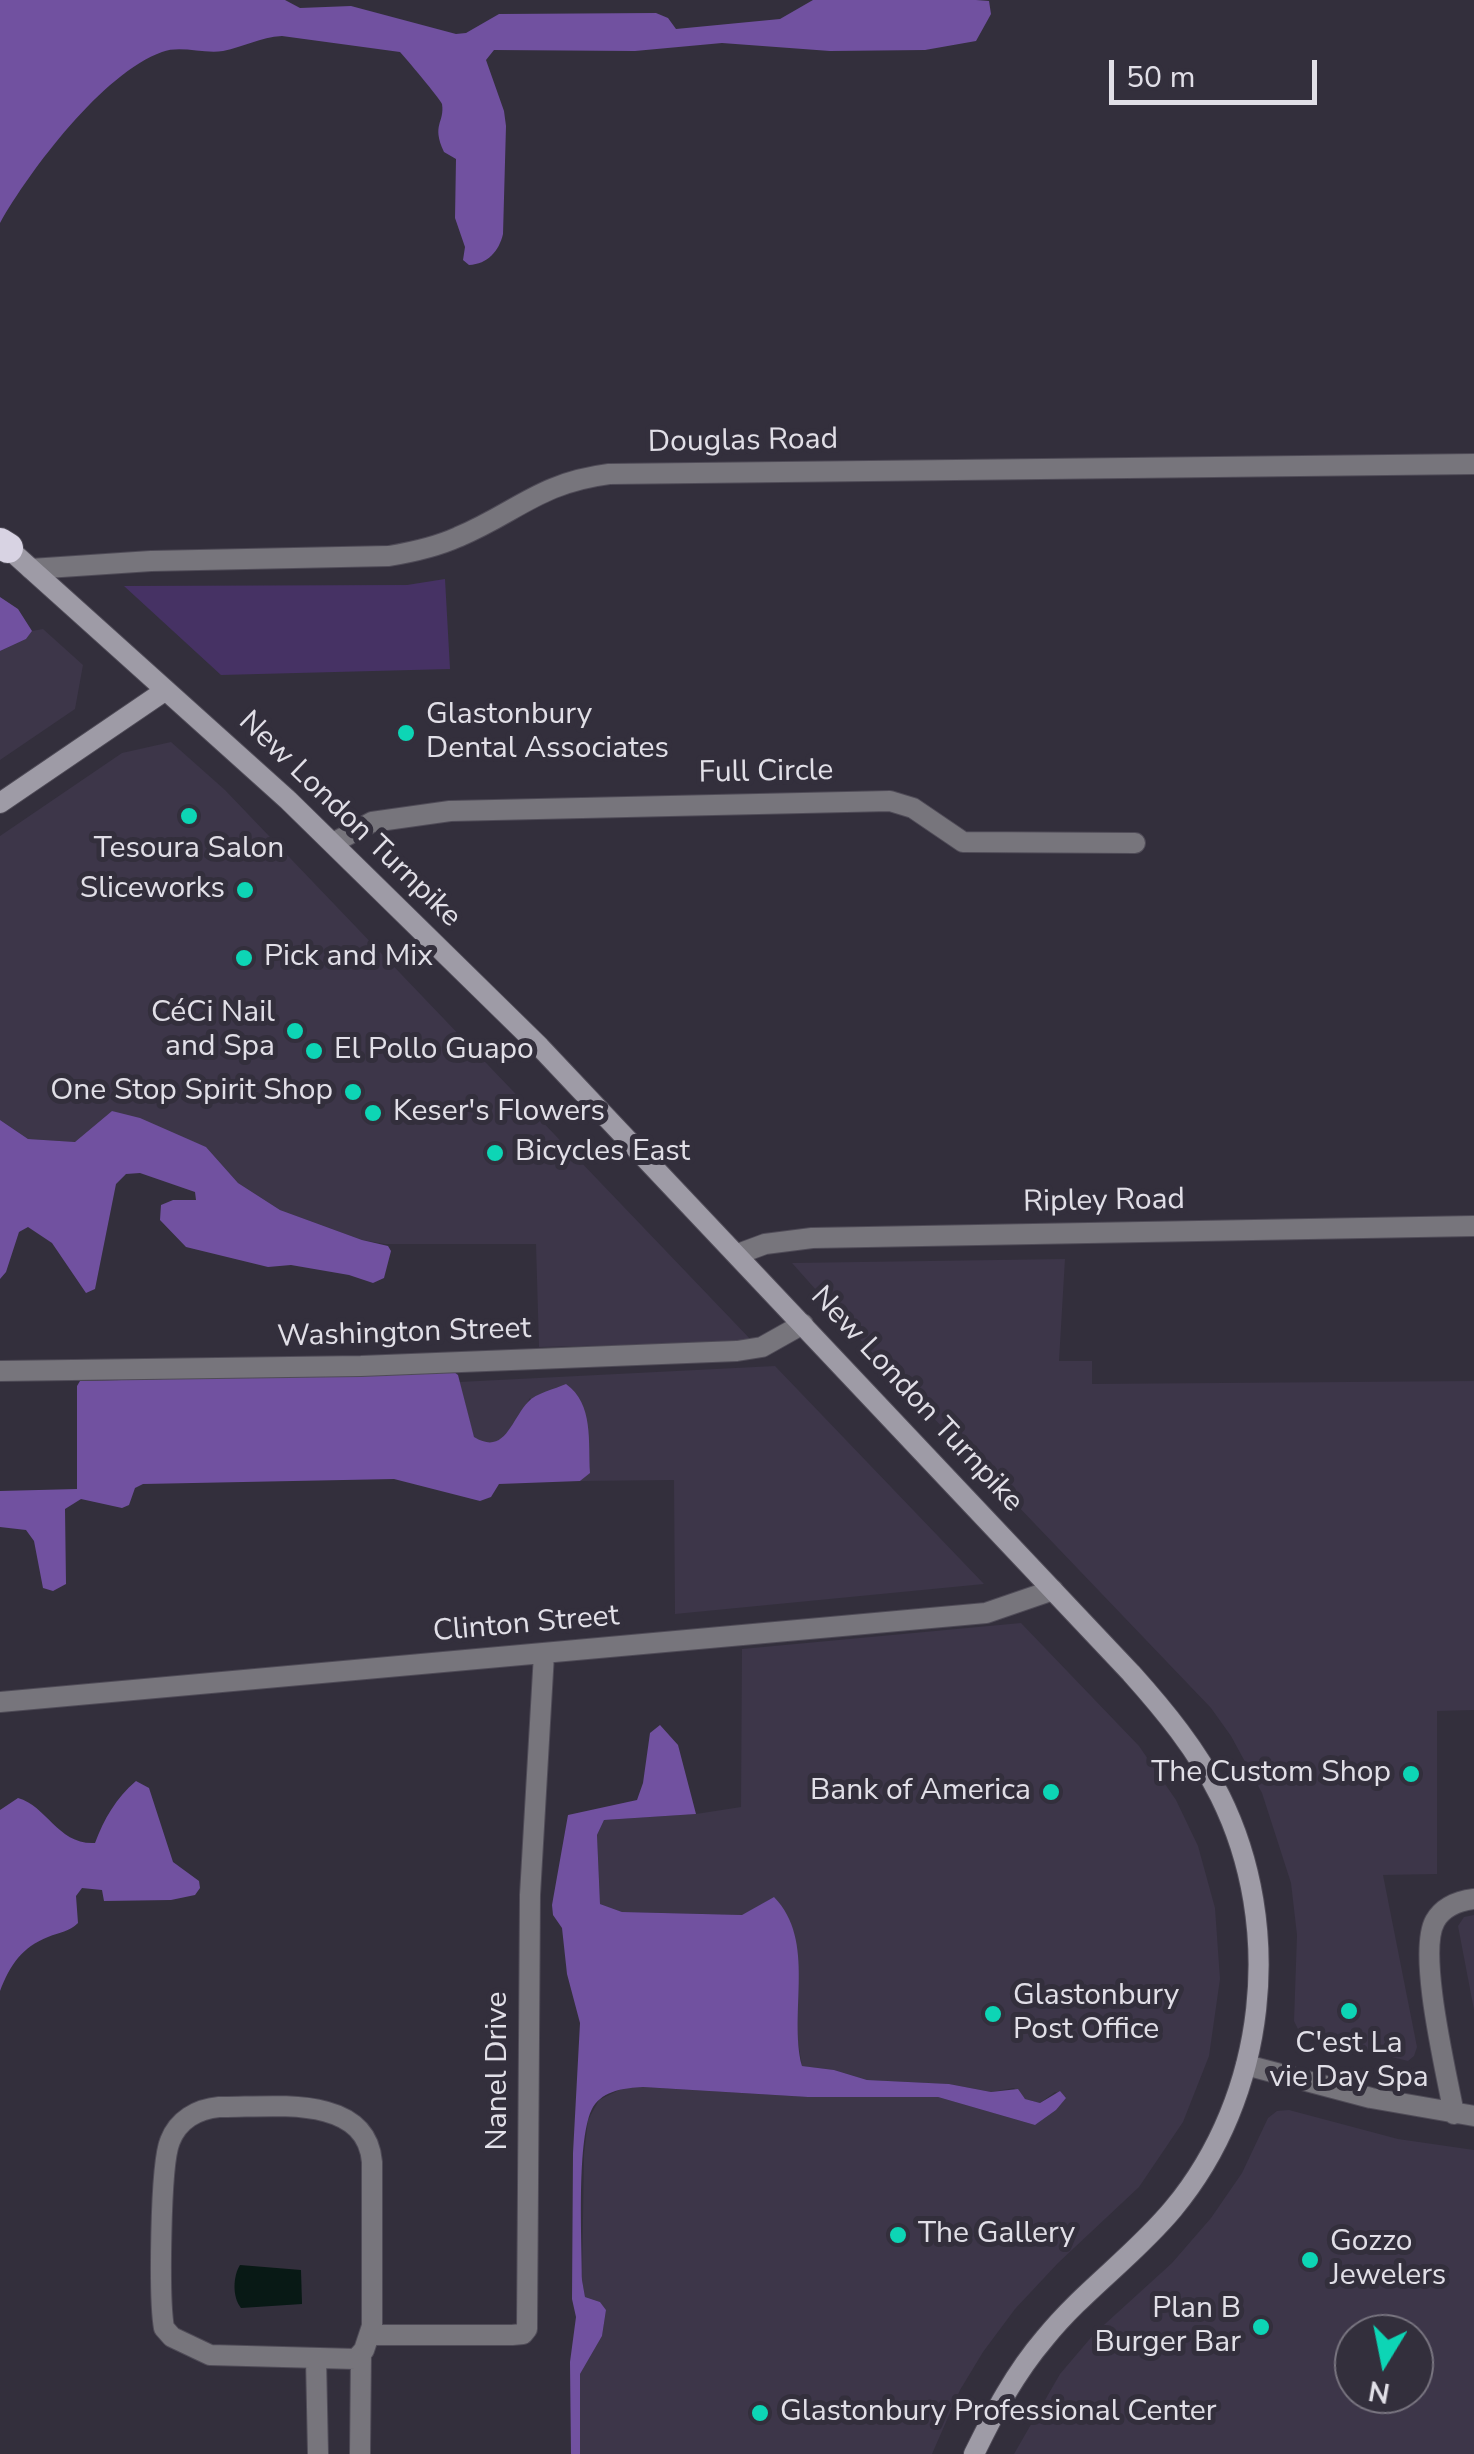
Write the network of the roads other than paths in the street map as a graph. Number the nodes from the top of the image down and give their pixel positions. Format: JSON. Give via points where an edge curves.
{"nodes":[{"id":1,"x":1474,"y":464,"type":"edge"},
{"id":2,"x":3,"y":544,"type":"edge"},
{"id":3,"x":31,"y":568,"type":"junction"},
{"id":4,"x":166,"y":690,"type":"junction"},
{"id":5,"x":0,"y":803,"type":"edge"},
{"id":6,"x":333,"y":843,"type":"junction"},
{"id":7,"x":1135,"y":843,"type":"dead end"},
{"id":8,"x":1474,"y":1226,"type":"edge"},
{"id":9,"x":738,"y":1254,"type":"junction"},
{"id":10,"x":804,"y":1324,"type":"junction"},
{"id":11,"x":0,"y":1371,"type":"edge"},
{"id":12,"x":1054,"y":1590,"type":"junction"},
{"id":13,"x":544,"y":1654,"type":"junction"},
{"id":14,"x":0,"y":1702,"type":"edge"},
{"id":15,"x":1474,"y":1898,"type":"edge"},
{"id":16,"x":1246,"y":2065,"type":"junction"},
{"id":17,"x":1464,"y":2115,"type":"edge"},
{"id":18,"x":366,"y":2345,"type":"junction"},
{"id":19,"x":316,"y":2359,"type":"junction"},
{"id":20,"x":318,"y":2454,"type":"edge"},
{"id":21,"x":360,"y":2454,"type":"edge"},
{"id":22,"x":974,"y":2454,"type":"edge"}],
"edges":[{"from":1,"to":3,"type":"street","name":"Douglas Road","via":[[609,474],[560,484],[458,537],[389,556]]},
{"from":2,"to":3,"type":"main road","name":"New London Turnpike"},
{"from":3,"to":4,"type":"main road","name":"New London Turnpike"},
{"from":4,"to":5,"type":"main road"},
{"from":4,"to":6,"type":"main road","name":"New London Turnpike"},
{"from":6,"to":7,"type":"street","name":"Full Circle","via":[[372,822],[450,810],[890,801],[913,808],[963,842]]},
{"from":6,"to":9,"type":"main road","name":"New London Turnpike"},
{"from":8,"to":9,"type":"street","name":"Ripley Road","via":[[812,1238]]},
{"from":9,"to":10,"type":"main road","name":"New London Turnpike"},
{"from":10,"to":11,"type":"street","name":"Washington Street","via":[[762,1347],[737,1351]]},
{"from":10,"to":12,"type":"main road","name":"New London Turnpike"},
{"from":12,"to":13,"type":"street","name":"Clinton Street","via":[[986,1613]]},
{"from":12,"to":16,"type":"main road","name":"New London Turnpike","via":[[1181,1732],[1236,1833],[1251,1888],[1258,1960]]},
{"from":13,"to":14,"type":"street","name":"Clinton Street"},
{"from":13,"to":18,"type":"street","name":"Nanel Drive","via":[[530,1894],[528,2329]]},
{"from":15,"to":17,"type":"street","via":[[1440,1915],[1428,1947]]},
{"from":16,"to":17,"type":"street"},
{"from":16,"to":22,"type":"main road","name":"New London Turnpike","via":[[1229,2115],[1194,2180],[1150,2234],[1045,2337]]},
{"from":18,"to":19,"type":"street","name":"Nanel Drive","via":[[352,2360]]},
{"from":18,"to":19,"type":"street","name":"Nanel Drive","via":[[373,2285],[372,2162],[364,2135],[344,2118],[314,2108],[195,2114],[176,2130],[166,2157],[164,2328],[210,2355]]},
{"from":18,"to":21,"type":"street","name":"Nanel Drive"},
{"from":19,"to":20,"type":"street"}]}
